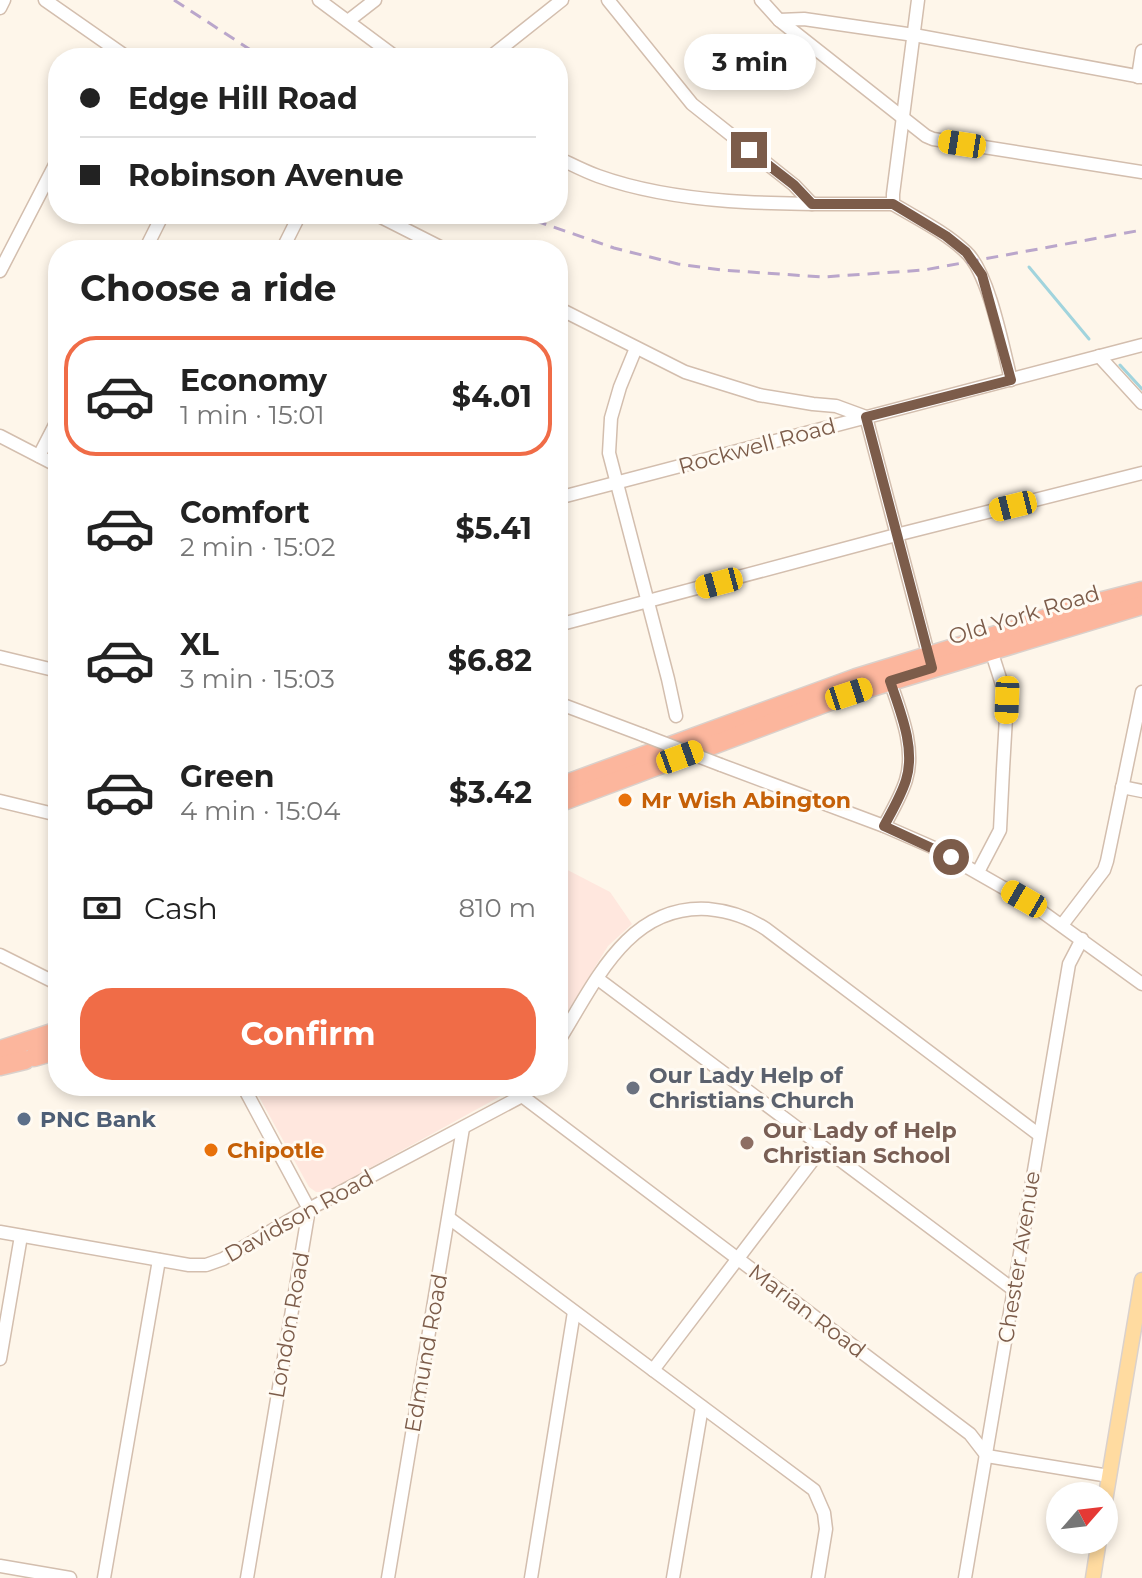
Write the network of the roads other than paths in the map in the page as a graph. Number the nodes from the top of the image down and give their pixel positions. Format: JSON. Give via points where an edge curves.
{"nodes":[{"id":1,"x":4,"y":0,"type":"edge"},
{"id":2,"x":45,"y":0,"type":"edge"},
{"id":3,"x":319,"y":0,"type":"edge"},
{"id":4,"x":375,"y":0,"type":"edge"},
{"id":5,"x":562,"y":0,"type":"edge"},
{"id":6,"x":608,"y":0,"type":"edge"},
{"id":7,"x":761,"y":0,"type":"edge"},
{"id":8,"x":918,"y":0,"type":"edge"},
{"id":9,"x":0,"y":8,"type":"edge"},
{"id":10,"x":779,"y":20,"type":"junction"},
{"id":11,"x":348,"y":21,"type":"junction"},
{"id":12,"x":914,"y":35,"type":"junction"},
{"id":13,"x":105,"y":48,"type":"edge"},
{"id":14,"x":384,"y":48,"type":"edge"},
{"id":15,"x":502,"y":48,"type":"edge"},
{"id":16,"x":1142,"y":51,"type":"edge"},
{"id":17,"x":1140,"y":77,"type":"edge"},
{"id":18,"x":903,"y":118,"type":"junction"},
{"id":19,"x":568,"y":163,"type":"edge"},
{"id":20,"x":1142,"y":172,"type":"edge"},
{"id":21,"x":48,"y":178,"type":"edge"},
{"id":22,"x":812,"y":204,"type":"junction"},
{"id":23,"x":893,"y":204,"type":"junction"},
{"id":24,"x":390,"y":224,"type":"edge"},
{"id":25,"x":413,"y":240,"type":"edge"},
{"id":26,"x":0,"y":271,"type":"edge"},
{"id":27,"x":568,"y":313,"type":"edge"},
{"id":28,"x":1142,"y":345,"type":"edge"},
{"id":29,"x":636,"y":348,"type":"junction"},
{"id":30,"x":1099,"y":356,"type":"junction"},
{"id":31,"x":1011,"y":380,"type":"junction"},
{"id":32,"x":1142,"y":403,"type":"edge"},
{"id":33,"x":866,"y":417,"type":"junction"},
{"id":34,"x":0,"y":436,"type":"edge"},
{"id":35,"x":48,"y":438,"type":"edge"},
{"id":36,"x":39,"y":456,"type":"junction"},
{"id":37,"x":48,"y":461,"type":"edge"},
{"id":38,"x":1142,"y":473,"type":"edge"},
{"id":39,"x":617,"y":483,"type":"junction"},
{"id":40,"x":568,"y":495,"type":"edge"},
{"id":41,"x":896,"y":535,"type":"junction"},
{"id":42,"x":1142,"y":591,"type":"edge"},
{"id":43,"x":647,"y":602,"type":"junction"},
{"id":44,"x":1142,"y":605,"type":"edge"},
{"id":45,"x":568,"y":622,"type":"edge"},
{"id":46,"x":989,"y":644,"type":"junction"},
{"id":47,"x":0,"y":657,"type":"edge"},
{"id":48,"x":930,"y":661,"type":"junction"},
{"id":49,"x":48,"y":669,"type":"edge"},
{"id":50,"x":890,"y":681,"type":"junction"},
{"id":51,"x":1142,"y":692,"type":"edge"},
{"id":52,"x":568,"y":707,"type":"edge"},
{"id":53,"x":676,"y":716,"type":"dead end"},
{"id":54,"x":568,"y":783,"type":"edge"},
{"id":55,"x":1122,"y":787,"type":"junction"},
{"id":56,"x":1142,"y":791,"type":"edge"},
{"id":57,"x":568,"y":799,"type":"edge"},
{"id":58,"x":0,"y":801,"type":"edge"},
{"id":59,"x":48,"y":813,"type":"edge"},
{"id":60,"x":884,"y":826,"type":"junction"},
{"id":61,"x":978,"y":872,"type":"junction"},
{"id":62,"x":1062,"y":925,"type":"junction"},
{"id":63,"x":1082,"y":939,"type":"junction"},
{"id":64,"x":0,"y":955,"type":"edge"},
{"id":65,"x":598,"y":979,"type":"junction"},
{"id":66,"x":48,"y":982,"type":"edge"},
{"id":67,"x":1142,"y":984,"type":"edge"},
{"id":68,"x":568,"y":1026,"type":"edge"},
{"id":69,"x":48,"y":1034,"type":"edge"},
{"id":70,"x":0,"y":1050,"type":"edge"},
{"id":71,"x":48,"y":1053,"type":"edge"},
{"id":72,"x":0,"y":1066,"type":"edge"},
{"id":73,"x":248,"y":1096,"type":"edge"},
{"id":74,"x":517,"y":1096,"type":"edge"},
{"id":75,"x":532,"y":1096,"type":"edge"},
{"id":76,"x":463,"y":1128,"type":"junction"},
{"id":77,"x":1038,"y":1134,"type":"junction"},
{"id":78,"x":822,"y":1148,"type":"junction"},
{"id":79,"x":309,"y":1209,"type":"junction"},
{"id":80,"x":449,"y":1218,"type":"junction"},
{"id":81,"x":0,"y":1232,"type":"edge"},
{"id":82,"x":21,"y":1236,"type":"junction"},
{"id":83,"x":737,"y":1259,"type":"junction"},
{"id":84,"x":159,"y":1260,"type":"junction"},
{"id":85,"x":1142,"y":1280,"type":"edge"},
{"id":86,"x":1014,"y":1290,"type":"junction"},
{"id":87,"x":574,"y":1312,"type":"junction"},
{"id":88,"x":0,"y":1359,"type":"edge"},
{"id":89,"x":653,"y":1370,"type":"junction"},
{"id":90,"x":702,"y":1407,"type":"junction"},
{"id":91,"x":987,"y":1456,"type":"junction"},
{"id":92,"x":1109,"y":1476,"type":"junction"},
{"id":93,"x":1108,"y":1482,"type":"edge"},
{"id":94,"x":1097,"y":1554,"type":"edge"},
{"id":95,"x":0,"y":1566,"type":"edge"},
{"id":96,"x":70,"y":1578,"type":"edge"},
{"id":97,"x":104,"y":1578,"type":"edge"},
{"id":98,"x":247,"y":1578,"type":"edge"},
{"id":99,"x":388,"y":1578,"type":"edge"},
{"id":100,"x":531,"y":1578,"type":"edge"},
{"id":101,"x":673,"y":1578,"type":"edge"},
{"id":102,"x":818,"y":1578,"type":"edge"},
{"id":103,"x":965,"y":1578,"type":"edge"},
{"id":104,"x":1093,"y":1578,"type":"edge"}],
"edges":[{"from":1,"to":9,"type":"street"},
{"from":2,"to":13,"type":"street"},
{"from":3,"to":11,"type":"street"},
{"from":4,"to":11,"type":"street"},
{"from":5,"to":15,"type":"street"},
{"from":6,"to":22,"type":"street","via":[[692,104]]},
{"from":7,"to":10,"type":"street"},
{"from":8,"to":12,"type":"street"},
{"from":10,"to":12,"type":"street"},
{"from":10,"to":18,"type":"street"},
{"from":11,"to":14,"type":"street"},
{"from":12,"to":17,"type":"street"},
{"from":12,"to":18,"type":"street"},
{"from":16,"to":17,"type":"street"},
{"from":18,"to":20,"type":"street","via":[[933,139]]},
{"from":18,"to":23,"type":"street"},
{"from":19,"to":22,"type":"street","via":[[640,189],[718,200]]},
{"from":21,"to":26,"type":"street"},
{"from":22,"to":23,"type":"street"},
{"from":23,"to":31,"type":"street","via":[[970,257],[982,275]]},
{"from":24,"to":25,"type":"street"},
{"from":27,"to":29,"type":"street"},
{"from":28,"to":30,"type":"street","name":"Rockwell Road"},
{"from":29,"to":33,"type":"street","via":[[714,382]]},
{"from":29,"to":39,"type":"street","via":[[611,418],[609,453]]},
{"from":30,"to":31,"type":"street","name":"Rockwell Road"},
{"from":30,"to":32,"type":"street"},
{"from":31,"to":33,"type":"street","name":"Rockwell Road"},
{"from":33,"to":39,"type":"street","name":"Rockwell Road"},
{"from":33,"to":41,"type":"street"},
{"from":34,"to":36,"type":"street"},
{"from":35,"to":36,"type":"street"},
{"from":36,"to":37,"type":"street"},
{"from":38,"to":41,"type":"street"},
{"from":39,"to":40,"type":"street","name":"Rockwell Road"},
{"from":39,"to":43,"type":"street"},
{"from":41,"to":43,"type":"street"},
{"from":41,"to":48,"type":"street"},
{"from":42,"to":46,"type":"highway","name":"Old York Road","via":[[1076,608]]},
{"from":43,"to":45,"type":"street"},
{"from":43,"to":53,"type":"street"},
{"from":44,"to":46,"type":"highway","name":"Old York Road"},
{"from":46,"to":48,"type":"highway","name":"Old York Road"},
{"from":46,"to":61,"type":"street","via":[[1007,700],[1000,830]]},
{"from":47,"to":49,"type":"street"},
{"from":48,"to":50,"type":"highway","name":"Old York Road"},
{"from":48,"to":54,"type":"highway","name":"Old York Road","via":[[787,702]]},
{"from":50,"to":57,"type":"highway","name":"Old York Road"},
{"from":50,"to":60,"type":"street","via":[[909,757],[907,777]]},
{"from":51,"to":55,"type":"street"},
{"from":52,"to":60,"type":"street","bridge":true},
{"from":55,"to":56,"type":"street"},
{"from":55,"to":62,"type":"street","via":[[1104,870]]},
{"from":58,"to":59,"type":"street"},
{"from":60,"to":61,"type":"street"},
{"from":61,"to":62,"type":"street"},
{"from":62,"to":63,"type":"street"},
{"from":63,"to":67,"type":"street"},
{"from":63,"to":77,"type":"street","name":"Chester Avenue","via":[[1069,964]]},
{"from":64,"to":66,"type":"street"},
{"from":65,"to":68,"type":"street"},
{"from":65,"to":77,"type":"street","via":[[627,939],[658,918],[697,908],[748,918]]},
{"from":65,"to":78,"type":"street"},
{"from":69,"to":70,"type":"highway"},
{"from":71,"to":72,"type":"highway"},
{"from":73,"to":79,"type":"street"},
{"from":74,"to":76,"type":"street","name":"Davidson Road"},
{"from":75,"to":83,"type":"street","name":"Marian Road"},
{"from":76,"to":79,"type":"street","name":"Davidson Road"},
{"from":76,"to":80,"type":"street","name":"Edmund Road"},
{"from":77,"to":86,"type":"street","name":"Chester Avenue"},
{"from":78,"to":83,"type":"street"},
{"from":78,"to":86,"type":"street"},
{"from":79,"to":84,"type":"street","name":"Davidson Road","via":[[206,1265]]},
{"from":79,"to":98,"type":"street","name":"London Road"},
{"from":80,"to":87,"type":"street"},
{"from":80,"to":99,"type":"street","name":"Edmund Road"},
{"from":81,"to":82,"type":"street","name":"Davidson Road"},
{"from":82,"to":84,"type":"street","name":"Davidson Road"},
{"from":82,"to":88,"type":"street"},
{"from":83,"to":89,"type":"street"},
{"from":83,"to":91,"type":"street","name":"Marian Road","via":[[970,1434]]},
{"from":84,"to":97,"type":"street"},
{"from":85,"to":92,"type":"main road"},
{"from":86,"to":91,"type":"street","name":"Chester Avenue"},
{"from":87,"to":89,"type":"street"},
{"from":87,"to":100,"type":"street"},
{"from":89,"to":90,"type":"street"},
{"from":90,"to":101,"type":"street"},
{"from":90,"to":102,"type":"street","via":[[814,1490],[826,1529]]},
{"from":91,"to":92,"type":"street"},
{"from":91,"to":103,"type":"street","name":"Chester Avenue"},
{"from":92,"to":93,"type":"main road"},
{"from":94,"to":104,"type":"main road"},
{"from":95,"to":96,"type":"street"}]}
